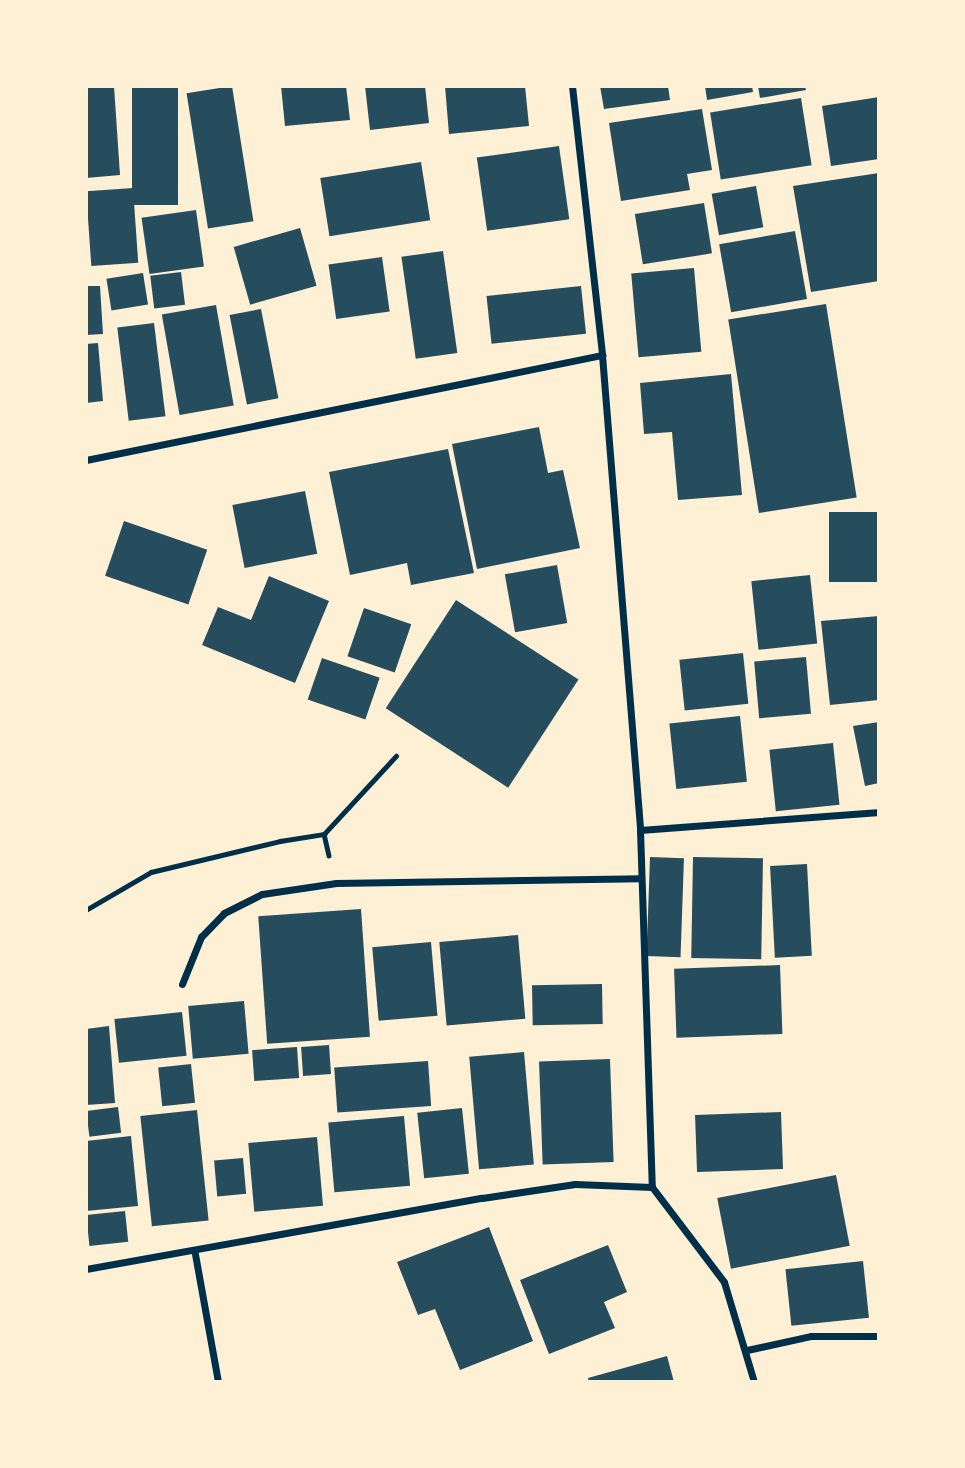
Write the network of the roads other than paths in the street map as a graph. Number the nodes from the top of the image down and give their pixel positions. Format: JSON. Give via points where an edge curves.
{"nodes":[{"id":1,"x":572,"y":86,"type":"edge"},
{"id":2,"x":602,"y":355,"type":"junction"},
{"id":3,"x":86,"y":460,"type":"edge"},
{"id":4,"x":879,"y":812,"type":"edge"},
{"id":5,"x":640,"y":831,"type":"junction"},
{"id":6,"x":641,"y":878,"type":"junction"},
{"id":7,"x":182,"y":984,"type":"dead end"},
{"id":8,"x":652,"y":1187,"type":"junction"},
{"id":9,"x":195,"y":1254,"type":"junction"},
{"id":10,"x":86,"y":1269,"type":"edge"},
{"id":11,"x":879,"y":1336,"type":"edge"},
{"id":12,"x":747,"y":1350,"type":"junction"},
{"id":13,"x":218,"y":1382,"type":"edge"},
{"id":14,"x":754,"y":1382,"type":"edge"}],
"edges":[{"from":1,"to":2,"type":"street"},
{"from":2,"to":3,"type":"street","via":[[116,450]]},
{"from":2,"to":5,"type":"street"},
{"from":4,"to":5,"type":"street"},
{"from":5,"to":6,"type":"street"},
{"from":6,"to":7,"type":"street","via":[[336,883],[262,894],[224,913],[201,937]]},
{"from":6,"to":8,"type":"street"},
{"from":8,"to":9,"type":"street","via":[[575,1184]]},
{"from":8,"to":12,"type":"street","via":[[724,1282]]},
{"from":9,"to":10,"type":"street"},
{"from":9,"to":13,"type":"street"},
{"from":11,"to":12,"type":"street","via":[[811,1336]]},
{"from":12,"to":14,"type":"street"}]}
